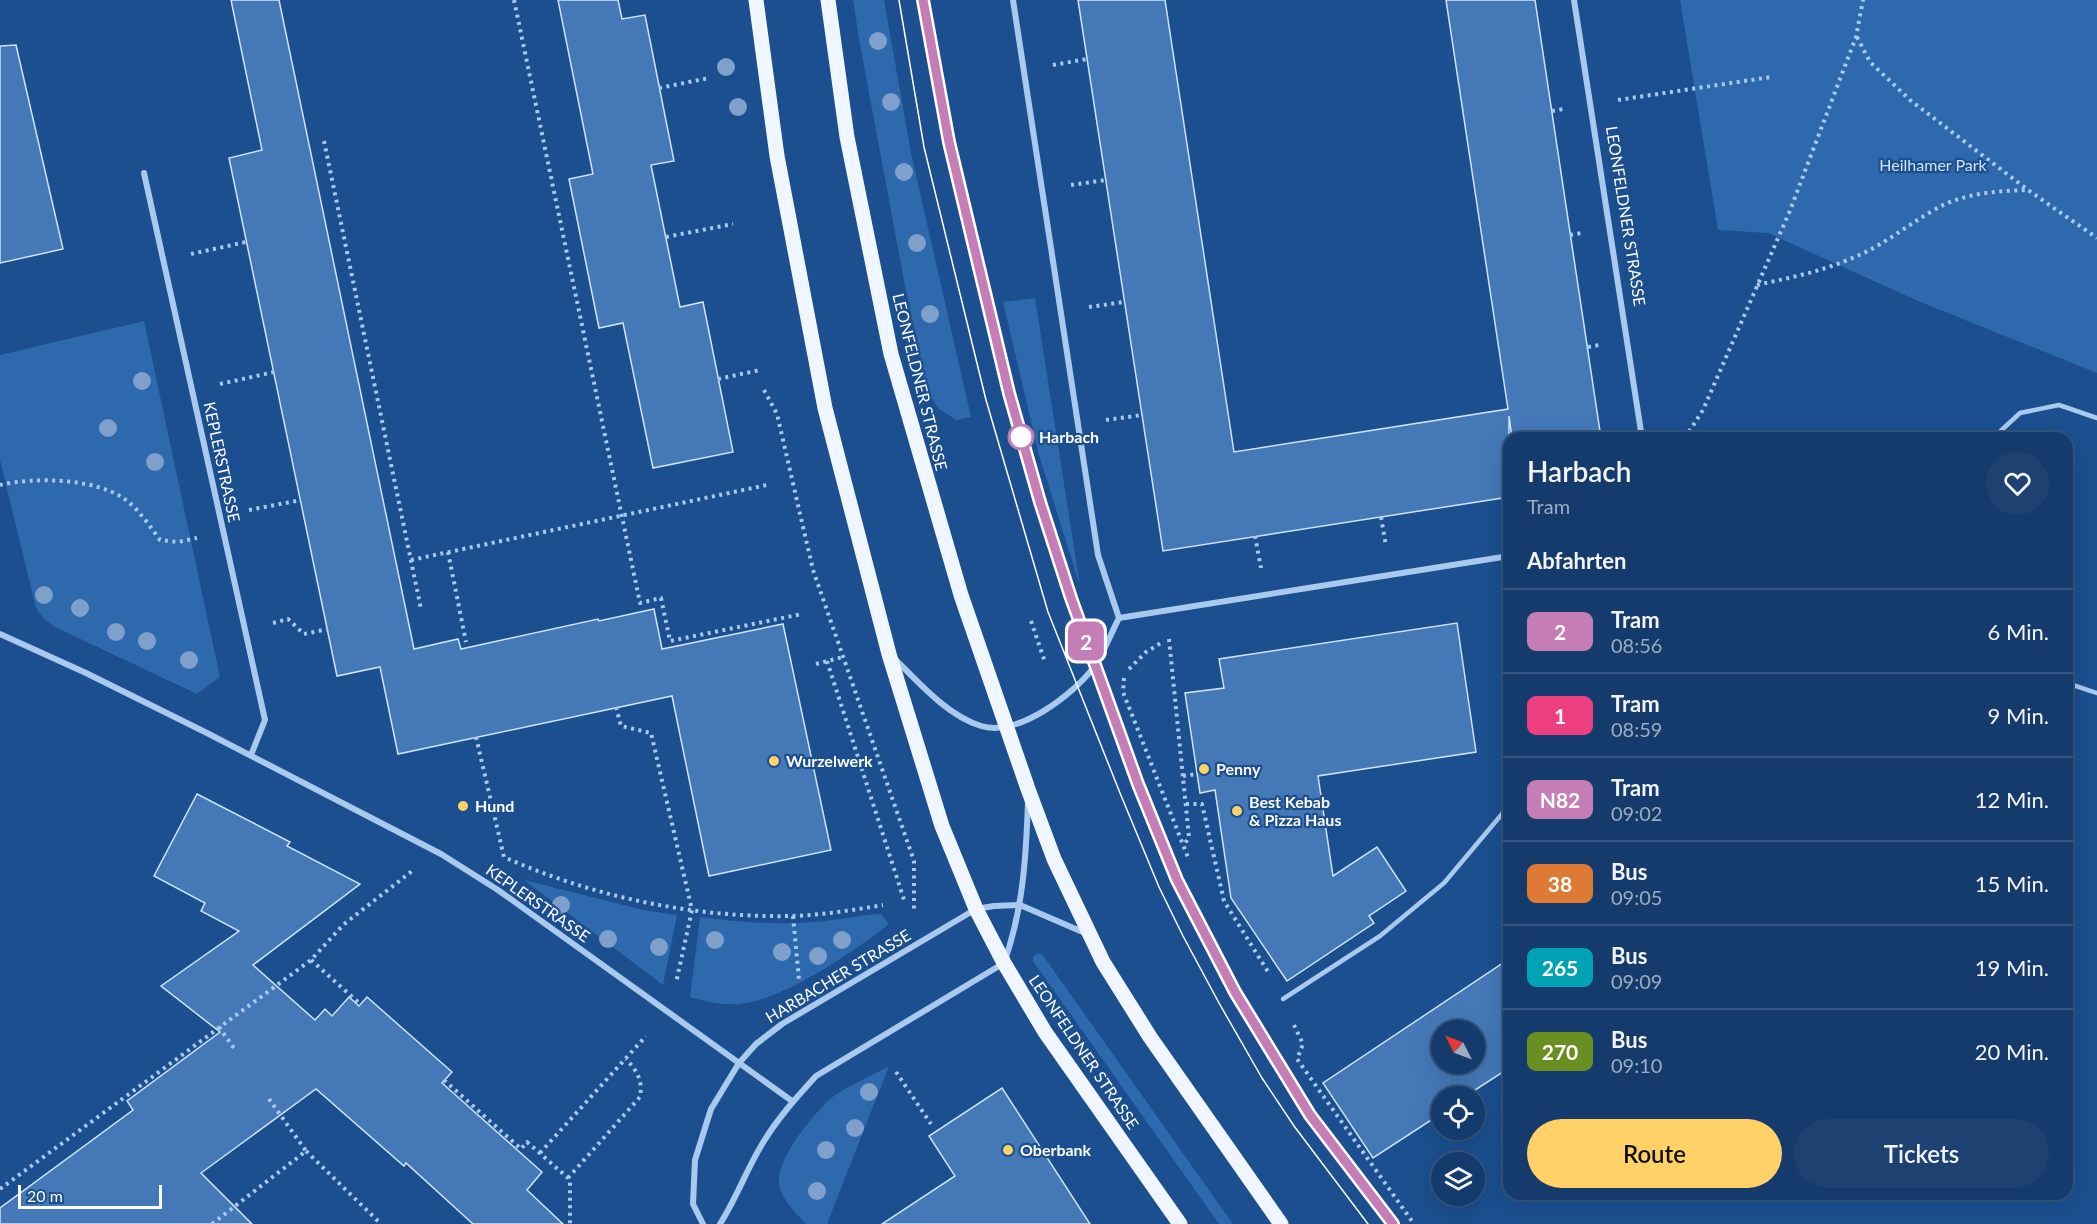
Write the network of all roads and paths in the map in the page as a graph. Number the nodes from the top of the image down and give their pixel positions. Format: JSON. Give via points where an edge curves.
{"nodes":[{"id":1,"x":514,"y":0,"type":"edge"},
{"id":2,"x":756,"y":0,"type":"edge"},
{"id":3,"x":828,"y":0,"type":"edge"},
{"id":4,"x":1013,"y":0,"type":"edge"},
{"id":5,"x":1574,"y":0,"type":"edge"},
{"id":6,"x":1863,"y":0,"type":"edge"},
{"id":7,"x":1856,"y":37,"type":"junction"},
{"id":8,"x":1087,"y":59,"type":"dead end"},
{"id":9,"x":1052,"y":65,"type":"dead end"},
{"id":10,"x":1771,"y":77,"type":"dead end"},
{"id":11,"x":709,"y":78,"type":"dead end"},
{"id":12,"x":659,"y":88,"type":"dead end"},
{"id":13,"x":1590,"y":105,"type":"junction"},
{"id":14,"x":324,"y":141,"type":"dead end"},
{"id":15,"x":144,"y":172,"type":"dead end"},
{"id":16,"x":1106,"y":180,"type":"dead end"},
{"id":17,"x":1070,"y":185,"type":"dead end"},
{"id":18,"x":2028,"y":189,"type":"junction"},
{"id":19,"x":733,"y":224,"type":"dead end"},
{"id":20,"x":666,"y":237,"type":"dead end"},
{"id":21,"x":2097,"y":238,"type":"edge"},
{"id":22,"x":246,"y":242,"type":"dead end"},
{"id":23,"x":191,"y":254,"type":"dead end"},
{"id":24,"x":1757,"y":285,"type":"junction"},
{"id":25,"x":1125,"y":302,"type":"dead end"},
{"id":26,"x":1089,"y":307,"type":"dead end"},
{"id":27,"x":760,"y":370,"type":"dead end"},
{"id":28,"x":274,"y":372,"type":"dead end"},
{"id":29,"x":718,"y":380,"type":"dead end"},
{"id":30,"x":220,"y":384,"type":"dead end"},
{"id":31,"x":764,"y":390,"type":"dead end"},
{"id":32,"x":1142,"y":415,"type":"dead end"},
{"id":33,"x":2097,"y":418,"type":"edge"},
{"id":34,"x":1106,"y":420,"type":"dead end"},
{"id":35,"x":1641,"y":432,"type":"edge"},
{"id":36,"x":1689,"y":432,"type":"edge"},
{"id":37,"x":1999,"y":432,"type":"edge"},
{"id":38,"x":0,"y":485,"type":"edge"},
{"id":39,"x":767,"y":485,"type":"dead end"},
{"id":40,"x":301,"y":500,"type":"dead end"},
{"id":41,"x":248,"y":510,"type":"dead end"},
{"id":42,"x":621,"y":515,"type":"junction"},
{"id":43,"x":1381,"y":517,"type":"dead end"},
{"id":44,"x":224,"y":531,"type":"junction"},
{"id":45,"x":1255,"y":536,"type":"dead end"},
{"id":46,"x":1387,"y":551,"type":"dead end"},
{"id":47,"x":447,"y":552,"type":"junction"},
{"id":48,"x":1503,"y":557,"type":"edge"},
{"id":49,"x":411,"y":560,"type":"junction"},
{"id":50,"x":1261,"y":571,"type":"dead end"},
{"id":51,"x":421,"y":609,"type":"dead end"},
{"id":52,"x":802,"y":614,"type":"dead end"},
{"id":53,"x":1119,"y":618,"type":"junction"},
{"id":54,"x":1031,"y":621,"type":"dead end"},
{"id":55,"x":273,"y":623,"type":"dead end"},
{"id":56,"x":328,"y":629,"type":"dead end"},
{"id":57,"x":0,"y":634,"type":"edge"},
{"id":58,"x":1169,"y":639,"type":"dead end"},
{"id":59,"x":466,"y":642,"type":"dead end"},
{"id":60,"x":1161,"y":643,"type":"dead end"},
{"id":61,"x":889,"y":654,"type":"junction"},
{"id":62,"x":843,"y":657,"type":"junction"},
{"id":63,"x":827,"y":661,"type":"junction"},
{"id":64,"x":1045,"y":662,"type":"dead end"},
{"id":65,"x":816,"y":664,"type":"dead end"},
{"id":66,"x":2073,"y":685,"type":"edge"},
{"id":67,"x":2097,"y":693,"type":"edge"},
{"id":68,"x":616,"y":707,"type":"dead end"},
{"id":69,"x":1008,"y":727,"type":"junction"},
{"id":70,"x":476,"y":737,"type":"dead end"},
{"id":71,"x":250,"y":755,"type":"junction"},
{"id":72,"x":1197,"y":774,"type":"dead end"},
{"id":73,"x":1183,"y":776,"type":"junction"},
{"id":74,"x":1028,"y":789,"type":"junction"},
{"id":75,"x":1186,"y":804,"type":"junction"},
{"id":76,"x":1503,"y":812,"type":"edge"},
{"id":77,"x":1183,"y":845,"type":"junction"},
{"id":78,"x":1189,"y":860,"type":"dead end"},
{"id":79,"x":412,"y":870,"type":"dead end"},
{"id":80,"x":905,"y":903,"type":"dead end"},
{"id":81,"x":883,"y":904,"type":"dead end"},
{"id":82,"x":1020,"y":905,"type":"junction"},
{"id":83,"x":976,"y":909,"type":"junction"},
{"id":84,"x":692,"y":910,"type":"junction"},
{"id":85,"x":914,"y":910,"type":"dead end"},
{"id":86,"x":793,"y":916,"type":"junction"},
{"id":87,"x":1088,"y":934,"type":"junction"},
{"id":88,"x":311,"y":960,"type":"junction"},
{"id":89,"x":1004,"y":963,"type":"junction"},
{"id":90,"x":799,"y":980,"type":"dead end"},
{"id":91,"x":675,"y":987,"type":"dead end"},
{"id":92,"x":1283,"y":999,"type":"junction"},
{"id":93,"x":360,"y":1005,"type":"dead end"},
{"id":94,"x":219,"y":1028,"type":"junction"},
{"id":95,"x":646,"y":1036,"type":"dead end"},
{"id":96,"x":236,"y":1051,"type":"dead end"},
{"id":97,"x":626,"y":1058,"type":"junction"},
{"id":98,"x":739,"y":1063,"type":"junction"},
{"id":99,"x":896,"y":1072,"type":"dead end"},
{"id":100,"x":444,"y":1080,"type":"dead end"},
{"id":101,"x":269,"y":1099,"type":"dead end"},
{"id":102,"x":792,"y":1101,"type":"junction"},
{"id":103,"x":931,"y":1124,"type":"dead end"},
{"id":104,"x":306,"y":1151,"type":"junction"},
{"id":105,"x":540,"y":1153,"type":"junction"},
{"id":106,"x":568,"y":1178,"type":"junction"},
{"id":107,"x":0,"y":1189,"type":"edge"},
{"id":108,"x":212,"y":1224,"type":"edge"},
{"id":109,"x":381,"y":1224,"type":"edge"},
{"id":110,"x":570,"y":1224,"type":"edge"},
{"id":111,"x":703,"y":1224,"type":"edge"},
{"id":112,"x":720,"y":1224,"type":"edge"},
{"id":113,"x":1180,"y":1224,"type":"edge"},
{"id":114,"x":1281,"y":1224,"type":"edge"},
{"id":115,"x":1414,"y":1224,"type":"edge"}],
"edges":[{"from":1,"to":42,"type":"path"},
{"from":2,"to":61,"type":"main road","name":"LEONFELDNER STRASSE","via":[[777,156],[825,408]]},
{"from":3,"to":69,"type":"main road","name":"LEONFELDNER STRASSE","via":[[847,137],[891,354],[961,596]]},
{"from":4,"to":53,"type":"street","via":[[1098,555]]},
{"from":5,"to":13,"type":"street","name":"LEONFELDNER STRASSE"},
{"from":6,"to":7,"type":"path"},
{"from":7,"to":18,"type":"path","via":[[1869,62],[1910,100]]},
{"from":7,"to":24,"type":"path","via":[[1789,213]]},
{"from":8,"to":9,"type":"path"},
{"from":10,"to":13,"type":"path"},
{"from":11,"to":12,"type":"path"},
{"from":13,"to":35,"type":"street","name":"LEONFELDNER STRASSE"},
{"from":14,"to":49,"type":"path"},
{"from":15,"to":44,"type":"street","name":"KEPLERSTRASSE"},
{"from":16,"to":17,"type":"path"},
{"from":18,"to":21,"type":"path"},
{"from":18,"to":24,"type":"path","via":[[1961,198],[1850,259],[1813,273]]},
{"from":19,"to":20,"type":"path"},
{"from":22,"to":23,"type":"path"},
{"from":24,"to":36,"type":"path","via":[[1703,410]]},
{"from":25,"to":26,"type":"path"},
{"from":27,"to":29,"type":"path"},
{"from":28,"to":30,"type":"path"},
{"from":31,"to":62,"type":"path","via":[[777,414],[813,570]]},
{"from":32,"to":34,"type":"path"},
{"from":33,"to":37,"type":"lane","via":[[2060,405],[2020,413]]},
{"from":38,"to":44,"type":"path","via":[[49,481],[99,486],[124,498],[160,540],[178,542]]},
{"from":39,"to":42,"type":"path"},
{"from":40,"to":41,"type":"path"},
{"from":42,"to":47,"type":"path"},
{"from":42,"to":52,"type":"path","via":[[640,603],[661,598],[670,641]]},
{"from":43,"to":46,"type":"path"},
{"from":44,"to":71,"type":"street","name":"KEPLERSTRASSE","via":[[265,720]]},
{"from":45,"to":50,"type":"path"},
{"from":47,"to":49,"type":"path"},
{"from":47,"to":59,"type":"path"},
{"from":48,"to":53,"type":"street"},
{"from":49,"to":51,"type":"path"},
{"from":53,"to":69,"type":"street","via":[[1095,666],[1077,685],[1047,710]]},
{"from":54,"to":64,"type":"path"},
{"from":55,"to":56,"type":"path","via":[[288,619],[304,634]]},
{"from":57,"to":71,"type":"street","name":"KEPLERSTRASSE"},
{"from":58,"to":73,"type":"path"},
{"from":60,"to":77,"type":"path","via":[[1126,673],[1123,692]]},
{"from":61,"to":69,"type":"street","via":[[944,707],[982,727]]},
{"from":61,"to":83,"type":"main road","name":"LEONFELDNER STRASSE","via":[[942,826]]},
{"from":62,"to":63,"type":"path"},
{"from":62,"to":85,"type":"path","via":[[914,861]]},
{"from":63,"to":65,"type":"path"},
{"from":63,"to":80,"type":"path"},
{"from":66,"to":67,"type":"lane"},
{"from":68,"to":84,"type":"path","via":[[621,726],[651,733]]},
{"from":69,"to":74,"type":"main road","name":"LEONFELDNER STRASSE"},
{"from":70,"to":84,"type":"path","via":[[504,857],[540,873],[641,902]]},
{"from":71,"to":98,"type":"street","name":"KEPLERSTRASSE","via":[[441,854],[498,890]]},
{"from":72,"to":73,"type":"path"},
{"from":73,"to":75,"type":"path"},
{"from":74,"to":82,"type":"street"},
{"from":74,"to":87,"type":"main road","name":"LEONFELDNER STRASSE","via":[[1054,860]]},
{"from":75,"to":77,"type":"path","via":[[1189,837]]},
{"from":75,"to":92,"type":"path","via":[[1202,804],[1224,901]]},
{"from":76,"to":92,"type":"lane","via":[[1444,883],[1380,936]]},
{"from":77,"to":78,"type":"path"},
{"from":79,"to":88,"type":"path","via":[[342,925]]},
{"from":81,"to":86,"type":"path"},
{"from":82,"to":83,"type":"street","name":"HARBACHER STRASSE"},
{"from":82,"to":87,"type":"street","name":"HARBACHER STRASSE"},
{"from":82,"to":89,"type":"street"},
{"from":83,"to":89,"type":"main road","name":"LEONFELDNER STRASSE"},
{"from":83,"to":98,"type":"street","name":"HARBACHER STRASSE","via":[[782,1024]]},
{"from":84,"to":86,"type":"path"},
{"from":84,"to":91,"type":"path"},
{"from":86,"to":90,"type":"path"},
{"from":87,"to":114,"type":"main road","name":"LEONFELDNER STRASSE","via":[[1150,1037]]},
{"from":88,"to":93,"type":"path"},
{"from":88,"to":94,"type":"path"},
{"from":89,"to":102,"type":"street","via":[[816,1076]]},
{"from":89,"to":113,"type":"main road","name":"LEONFELDNER STRASSE","via":[[1045,1032]]},
{"from":92,"to":115,"type":"path","via":[[1303,1044],[1297,1059]]},
{"from":94,"to":96,"type":"path"},
{"from":94,"to":107,"type":"path"},
{"from":95,"to":97,"type":"path"},
{"from":97,"to":105,"type":"path"},
{"from":97,"to":106,"type":"path","via":[[642,1083],[640,1096]]},
{"from":98,"to":102,"type":"street","name":"KEPLERSTRASSE"},
{"from":98,"to":111,"type":"street","name":"HARBACHER STRASSE","via":[[711,1109],[695,1160],[693,1204]]},
{"from":99,"to":103,"type":"path"},
{"from":100,"to":105,"type":"path","via":[[521,1149],[527,1142]]},
{"from":101,"to":104,"type":"path"},
{"from":102,"to":112,"type":"street","via":[[761,1146]]},
{"from":104,"to":108,"type":"path"},
{"from":104,"to":109,"type":"path"},
{"from":105,"to":106,"type":"path"},
{"from":106,"to":110,"type":"path"}]}
